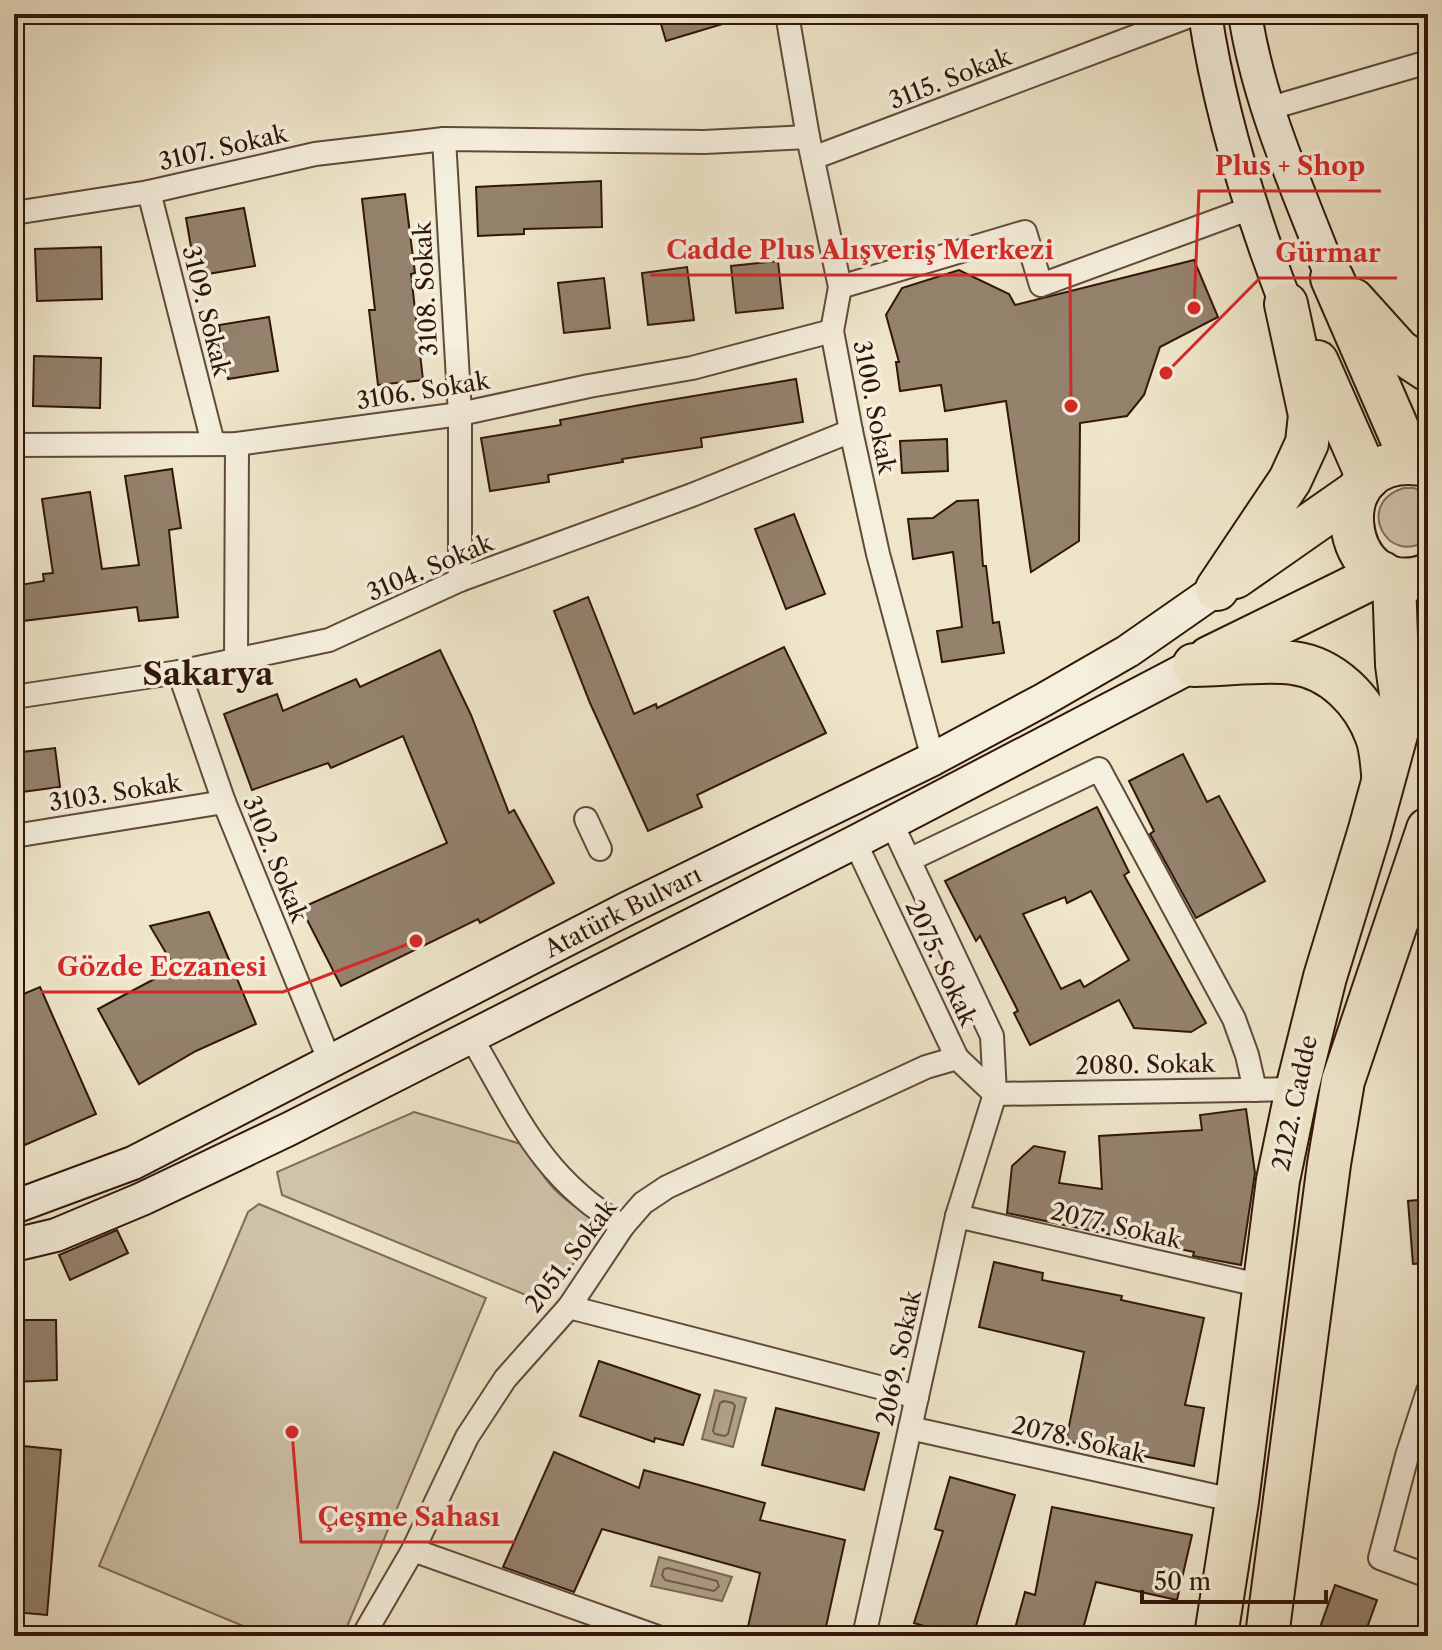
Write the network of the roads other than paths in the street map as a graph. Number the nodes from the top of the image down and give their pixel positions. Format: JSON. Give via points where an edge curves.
{"nodes":[{"id":1,"x":787,"y":14,"type":"edge"},
{"id":2,"x":1195,"y":14,"type":"edge"},
{"id":3,"x":1205,"y":14,"type":"edge"},
{"id":4,"x":1245,"y":14,"type":"edge"},
{"id":5,"x":1428,"y":62,"type":"edge"},
{"id":6,"x":1267,"y":109,"type":"junction"},
{"id":7,"x":444,"y":139,"type":"junction"},
{"id":8,"x":811,"y":148,"type":"junction"},
{"id":9,"x":149,"y":192,"type":"junction"},
{"id":10,"x":1251,"y":208,"type":"junction"},
{"id":11,"x":14,"y":213,"type":"edge"},
{"id":12,"x":1332,"y":278,"type":"junction"},
{"id":13,"x":840,"y":287,"type":"junction"},
{"id":14,"x":1286,"y":304,"type":"junction"},
{"id":15,"x":832,"y":331,"type":"junction"},
{"id":16,"x":1428,"y":370,"type":"edge"},
{"id":17,"x":460,"y":414,"type":"junction"},
{"id":18,"x":851,"y":431,"type":"junction"},
{"id":19,"x":213,"y":443,"type":"junction"},
{"id":20,"x":237,"y":444,"type":"junction"},
{"id":21,"x":14,"y":445,"type":"edge"},
{"id":22,"x":1424,"y":464,"type":"edge"},
{"id":23,"x":1363,"y":484,"type":"junction"},
{"id":24,"x":1402,"y":576,"type":"edge"},
{"id":25,"x":460,"y":580,"type":"junction"},
{"id":26,"x":1217,"y":589,"type":"junction"},
{"id":27,"x":236,"y":662,"type":"junction"},
{"id":28,"x":1194,"y":665,"type":"junction"},
{"id":29,"x":179,"y":672,"type":"junction"},
{"id":30,"x":14,"y":697,"type":"edge"},
{"id":31,"x":933,"y":759,"type":"junction"},
{"id":32,"x":1384,"y":780,"type":"junction"},
{"id":33,"x":224,"y":802,"type":"junction"},
{"id":34,"x":586,"y":819,"type":"dead end"},
{"id":35,"x":891,"y":822,"type":"junction"},
{"id":36,"x":1428,"y":829,"type":"edge"},
{"id":37,"x":14,"y":836,"type":"edge"},
{"id":38,"x":855,"y":842,"type":"junction"},
{"id":39,"x":600,"y":849,"type":"dead end"},
{"id":40,"x":909,"y":860,"type":"junction"},
{"id":41,"x":471,"y":1037,"type":"junction"},
{"id":42,"x":957,"y":1058,"type":"junction"},
{"id":43,"x":330,"y":1062,"type":"junction"},
{"id":44,"x":1297,"y":1089,"type":"junction"},
{"id":45,"x":1255,"y":1090,"type":"junction"},
{"id":46,"x":995,"y":1094,"type":"junction"},
{"id":47,"x":14,"y":1207,"type":"edge"},
{"id":48,"x":957,"y":1216,"type":"junction"},
{"id":49,"x":623,"y":1226,"type":"junction"},
{"id":50,"x":14,"y":1245,"type":"edge"},
{"id":51,"x":1263,"y":1286,"type":"junction"},
{"id":52,"x":569,"y":1307,"type":"junction"},
{"id":53,"x":1428,"y":1391,"type":"edge"},
{"id":54,"x":917,"y":1397,"type":"junction"},
{"id":55,"x":910,"y":1428,"type":"junction"},
{"id":56,"x":1237,"y":1501,"type":"junction"},
{"id":57,"x":413,"y":1550,"type":"junction"},
{"id":58,"x":1428,"y":1576,"type":"edge"},
{"id":59,"x":870,"y":1635,"type":"edge"},
{"id":60,"x":363,"y":1636,"type":"edge"},
{"id":61,"x":655,"y":1636,"type":"edge"},
{"id":62,"x":1216,"y":1636,"type":"edge"},
{"id":63,"x":1267,"y":1636,"type":"edge"}],
"edges":[{"from":1,"to":8,"type":"street","name":"3100. Sokak"},
{"from":2,"to":8,"type":"street","name":"3115. Sokak"},
{"from":3,"to":10,"type":"main road"},
{"from":4,"to":6,"type":"main road"},
{"from":5,"to":6,"type":"street"},
{"from":6,"to":12,"type":"main road"},
{"from":7,"to":8,"type":"street","name":"3115. Sokak"},
{"from":7,"to":9,"type":"street","name":"3107. Sokak","via":[[315,154]]},
{"from":7,"to":17,"type":"street","name":"3108. Sokak"},
{"from":8,"to":13,"type":"street","name":"3100. Sokak"},
{"from":9,"to":11,"type":"street","name":"3107. Sokak"},
{"from":9,"to":19,"type":"street","name":"3109. Sokak"},
{"from":10,"to":13,"type":"street","via":[[1041,285],[1025,232]]},
{"from":10,"to":14,"type":"main road"},
{"from":12,"to":16,"type":"highway","via":[[1399,351]]},
{"from":12,"to":22,"type":"highway"},
{"from":13,"to":15,"type":"street","name":"3100. Sokak"},
{"from":14,"to":23,"type":"highway","via":[[1319,367]]},
{"from":14,"to":26,"type":"highway","via":[[1310,415],[1307,443],[1290,480]]},
{"from":15,"to":17,"type":"street","name":"3106. Sokak","via":[[692,368]]},
{"from":15,"to":18,"type":"street","name":"3100. Sokak"},
{"from":17,"to":20,"type":"street","name":"3106. Sokak"},
{"from":17,"to":25,"type":"street","name":"3108. Sokak"},
{"from":18,"to":25,"type":"street","name":"3104. Sokak"},
{"from":18,"to":31,"type":"street","name":"3100. Sokak"},
{"from":19,"to":20,"type":"street","name":"3106. Sokak"},
{"from":19,"to":21,"type":"street","name":"3106. Sokak"},
{"from":20,"to":27,"type":"street"},
{"from":22,"to":23,"type":"highway","via":[[1396,463]]},
{"from":23,"to":24,"type":"highway","via":[[1351,508],[1353,537],[1367,561]]},
{"from":23,"to":26,"type":"highway"},
{"from":24,"to":28,"type":"highway"},
{"from":24,"to":32,"type":"highway","name":"2122. Cadde","via":[[1397,665],[1403,709]]},
{"from":25,"to":27,"type":"street","name":"3104. Sokak","via":[[329,640]]},
{"from":26,"to":31,"type":"main road","name":"Atatürk Bulvarı","via":[[1128,651]]},
{"from":27,"to":29,"type":"street","name":"3104. Sokak"},
{"from":28,"to":32,"type":"highway","via":[[1292,662],[1335,678],[1368,717],[1378,739]]},
{"from":28,"to":35,"type":"main road","name":"Atatürk Bulvarı"},
{"from":29,"to":30,"type":"street","name":"3104. Sokak"},
{"from":29,"to":33,"type":"street","name":"3102. Sokak"},
{"from":31,"to":43,"type":"main road","name":"Atatürk Bulvarı"},
{"from":32,"to":44,"type":"highway","name":"2122. Cadde"},
{"from":33,"to":37,"type":"street","name":"3103. Sokak"},
{"from":33,"to":43,"type":"street","name":"3102. Sokak"},
{"from":34,"to":39,"type":"street"},
{"from":35,"to":38,"type":"main road","name":"Atatürk Bulvarı"},
{"from":35,"to":40,"type":"street"},
{"from":36,"to":63,"type":"highway","name":"2122. Cadde","via":[[1343,1081]]},
{"from":38,"to":41,"type":"main road","name":"Atatürk Bulvarı"},
{"from":38,"to":42,"type":"street","name":"2075. Sokak"},
{"from":40,"to":45,"type":"street","via":[[1099,769],[1234,1019]]},
{"from":40,"to":46,"type":"street","via":[[992,1036]]},
{"from":41,"to":49,"type":"street","via":[[549,1166],[580,1197]]},
{"from":41,"to":50,"type":"main road","name":"Atatürk Bulvarı","via":[[142,1199],[56,1235]]},
{"from":42,"to":46,"type":"street","name":"2075. Sokak"},
{"from":42,"to":49,"type":"street","name":"2051. Sokak","via":[[926,1067],[667,1187]]},
{"from":43,"to":47,"type":"main road","name":"Atatürk Bulvarı","via":[[133,1163]]},
{"from":44,"to":45,"type":"street","name":"2080. Sokak"},
{"from":44,"to":51,"type":"highway","name":"2122. Cadde"},
{"from":45,"to":46,"type":"street","name":"2080. Sokak"},
{"from":46,"to":48,"type":"street","name":"2069. Sokak"},
{"from":48,"to":51,"type":"street","name":"2077. Sokak"},
{"from":48,"to":54,"type":"street","name":"2069. Sokak"},
{"from":49,"to":52,"type":"street","name":"2051. Sokak"},
{"from":51,"to":56,"type":"highway","name":"2122. Cadde"},
{"from":52,"to":54,"type":"street"},
{"from":52,"to":57,"type":"street","name":"2051. Sokak","via":[[505,1379],[467,1437]]},
{"from":53,"to":58,"type":"street","via":[[1380,1558]]},
{"from":54,"to":55,"type":"street","name":"2069. Sokak"},
{"from":55,"to":56,"type":"street","name":"2078. Sokak"},
{"from":55,"to":59,"type":"street","name":"2069. Sokak"},
{"from":56,"to":62,"type":"highway","name":"2122. Cadde"},
{"from":57,"to":60,"type":"street","name":"2051. Sokak"},
{"from":57,"to":61,"type":"street"}]}
